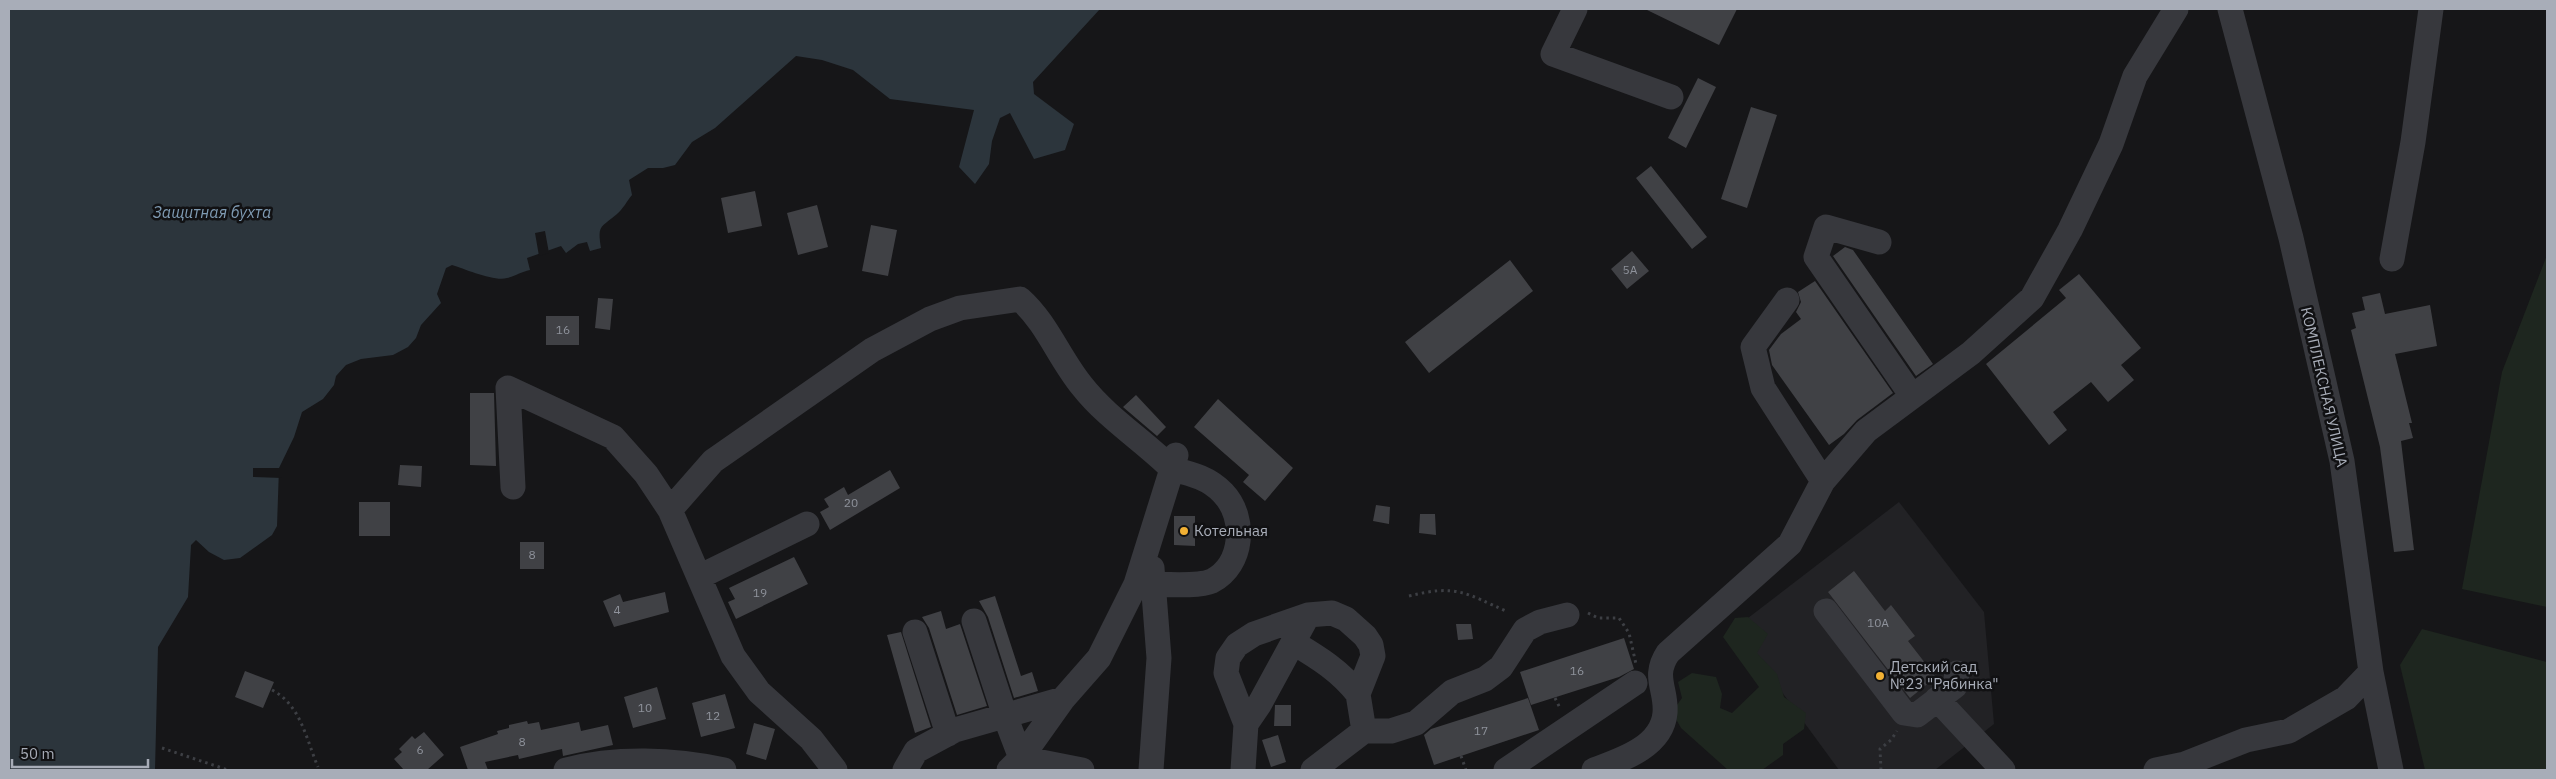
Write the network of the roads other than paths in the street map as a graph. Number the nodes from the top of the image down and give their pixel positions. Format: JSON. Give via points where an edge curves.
{"nodes":[{"id":1,"x":1575,"y":9,"type":"edge"},
{"id":2,"x":2176,"y":9,"type":"edge"},
{"id":3,"x":2230,"y":9,"type":"edge"},
{"id":4,"x":2431,"y":9,"type":"edge"},
{"id":5,"x":1672,"y":97,"type":"dead end"},
{"id":6,"x":1879,"y":242,"type":"dead end"},
{"id":7,"x":2392,"y":259,"type":"dead end"},
{"id":8,"x":1787,"y":300,"type":"dead end"},
{"id":9,"x":1912,"y":396,"type":"junction"},
{"id":10,"x":1174,"y":462,"type":"junction"},
{"id":11,"x":1822,"y":481,"type":"junction"},
{"id":12,"x":513,"y":487,"type":"dead end"},
{"id":13,"x":670,"y":510,"type":"junction"},
{"id":14,"x":807,"y":524,"type":"dead end"},
{"id":15,"x":699,"y":578,"type":"junction"},
{"id":16,"x":1145,"y":584,"type":"junction"},
{"id":17,"x":1826,"y":611,"type":"dead end"},
{"id":18,"x":1308,"y":615,"type":"junction"},
{"id":19,"x":1567,"y":615,"type":"road end"},
{"id":20,"x":974,"y":621,"type":"dead end"},
{"id":21,"x":915,"y":632,"type":"dead end"},
{"id":22,"x":1294,"y":643,"type":"junction"},
{"id":23,"x":2371,"y":672,"type":"junction"},
{"id":24,"x":1957,"y":673,"type":"dead end"},
{"id":25,"x":1636,"y":677,"type":"road end"},
{"id":26,"x":1358,"y":694,"type":"junction"},
{"id":27,"x":1063,"y":699,"type":"junction"},
{"id":28,"x":1938,"y":699,"type":"junction"},
{"id":29,"x":1004,"y":716,"type":"junction"},
{"id":30,"x":1246,"y":724,"type":"junction"},
{"id":31,"x":1364,"y":731,"type":"junction"},
{"id":32,"x":948,"y":734,"type":"junction"},
{"id":33,"x":1015,"y":764,"type":"edge"},
{"id":34,"x":566,"y":770,"type":"edge"},
{"id":35,"x":724,"y":770,"type":"edge"},
{"id":36,"x":835,"y":770,"type":"edge"},
{"id":37,"x":905,"y":770,"type":"edge"},
{"id":38,"x":1082,"y":770,"type":"edge"},
{"id":39,"x":1151,"y":770,"type":"edge"},
{"id":40,"x":1243,"y":770,"type":"edge"},
{"id":41,"x":1313,"y":770,"type":"edge"},
{"id":42,"x":1506,"y":770,"type":"edge"},
{"id":43,"x":1594,"y":770,"type":"edge"},
{"id":44,"x":2003,"y":770,"type":"edge"},
{"id":45,"x":2156,"y":770,"type":"edge"},
{"id":46,"x":2391,"y":770,"type":"edge"}],
"edges":[{"from":1,"to":5,"type":"street","via":[[1553,54]]},
{"from":2,"to":9,"type":"street","via":[[2135,76],[2111,144],[2070,230],[2032,298],[1971,353]]},
{"from":3,"to":23,"type":"street","name":"КОМПЛЕКСНАЯ УЛИЦА","via":[[2291,238],[2342,461]]},
{"from":4,"to":7,"type":"street","via":[[2413,142]]},
{"from":6,"to":9,"type":"street","via":[[1826,227],[1816,257]]},
{"from":8,"to":11,"type":"street","via":[[1753,347],[1763,388]]},
{"from":9,"to":11,"type":"street","via":[[1866,431]]},
{"from":10,"to":13,"type":"street","via":[[1082,387],[1032,310],[1020,299],[960,308],[930,319],[872,350],[713,461]]},
{"from":10,"to":16,"type":"street","via":[[1150,541]]},
{"from":10,"to":16,"type":"street","via":[[1203,477],[1223,492],[1232,504],[1238,541],[1236,557],[1226,572],[1196,586]]},
{"from":11,"to":43,"type":"street","via":[[1790,544],[1668,653],[1660,675],[1665,713],[1658,735],[1628,758]]},
{"from":12,"to":13,"type":"street","via":[[508,388],[613,437],[646,474]]},
{"from":13,"to":15,"type":"street"},
{"from":14,"to":15,"type":"street"},
{"from":15,"to":36,"type":"street","via":[[733,656],[759,692],[811,739]]},
{"from":16,"to":27,"type":"street","via":[[1098,658]]},
{"from":16,"to":39,"type":"street","via":[[1159,658]]},
{"from":17,"to":28,"type":"street","via":[[1904,714],[1917,715]]},
{"from":18,"to":22,"type":"street"},
{"from":18,"to":26,"type":"street","via":[[1332,613],[1346,619],[1371,645],[1373,656]]},
{"from":18,"to":30,"type":"street","via":[[1254,634],[1237,645],[1228,658],[1226,672]]},
{"from":19,"to":31,"type":"street","via":[[1525,630],[1501,667],[1485,680],[1452,692],[1416,723],[1391,731]]},
{"from":20,"to":29,"type":"street"},
{"from":21,"to":32,"type":"street"},
{"from":22,"to":26,"type":"street","via":[[1329,664]]},
{"from":22,"to":30,"type":"street"},
{"from":23,"to":45,"type":"street","via":[[2346,698],[2289,731],[2246,740],[2185,764]]},
{"from":23,"to":46,"type":"street","name":"КОМПЛЕКСНАЯ УЛИЦА"},
{"from":24,"to":28,"type":"street","via":[[1955,686]]},
{"from":25,"to":42,"type":"street"},
{"from":26,"to":31,"type":"street"},
{"from":27,"to":29,"type":"street"},
{"from":27,"to":33,"type":"street"},
{"from":28,"to":44,"type":"street"},
{"from":29,"to":32,"type":"street"},
{"from":29,"to":33,"type":"street"},
{"from":30,"to":40,"type":"street"},
{"from":31,"to":41,"type":"street"},
{"from":32,"to":37,"type":"street","via":[[916,751]]},
{"from":33,"to":38,"type":"street"},
{"from":34,"to":35,"type":"street","via":[[624,762]]}]}
